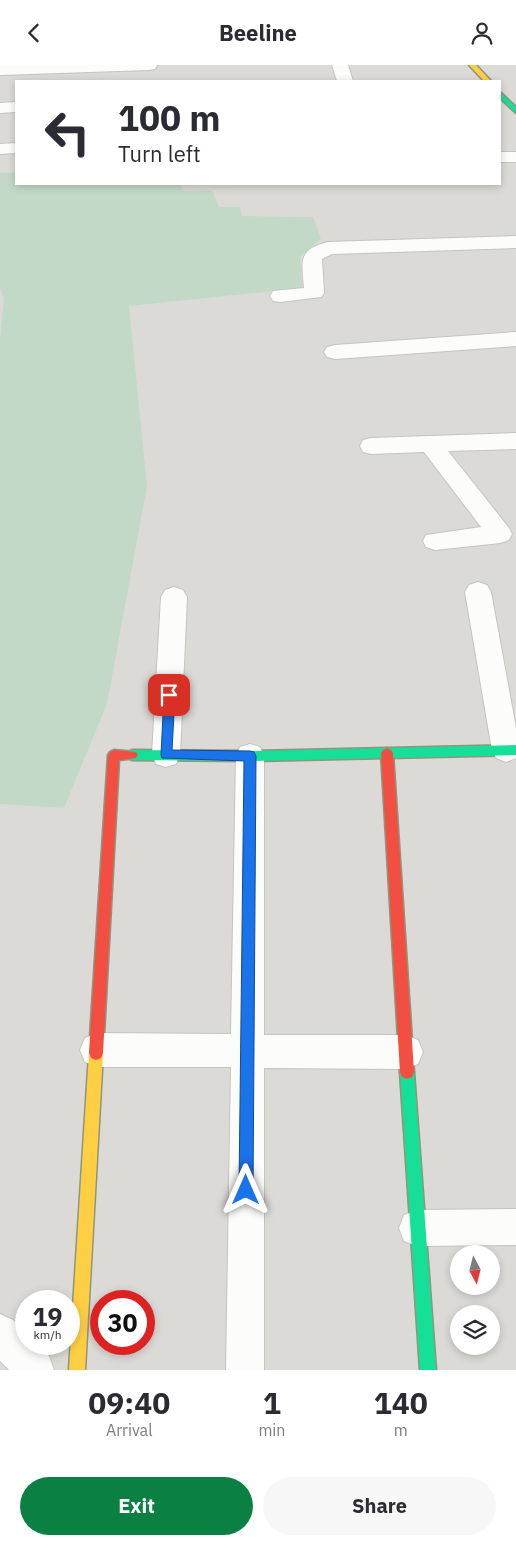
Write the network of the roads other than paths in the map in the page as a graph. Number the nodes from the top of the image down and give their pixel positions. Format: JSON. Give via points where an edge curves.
{"nodes":[{"id":1,"x":148,"y":65,"type":"edge"},
{"id":2,"x":340,"y":65,"type":"edge"},
{"id":3,"x":472,"y":65,"type":"edge"},
{"id":4,"x":0,"y":69,"type":"edge"},
{"id":5,"x":344,"y":80,"type":"edge"},
{"id":6,"x":487,"y":80,"type":"edge"},
{"id":7,"x":15,"y":107,"type":"edge"},
{"id":8,"x":0,"y":108,"type":"edge"},
{"id":9,"x":15,"y":148,"type":"edge"},
{"id":10,"x":0,"y":149,"type":"edge"},
{"id":11,"x":501,"y":157,"type":"edge"},
{"id":12,"x":516,"y":157,"type":"edge"},
{"id":13,"x":516,"y":242,"type":"edge"},
{"id":14,"x":280,"y":297,"type":"dead end"},
{"id":15,"x":516,"y":339,"type":"edge"},
{"id":16,"x":335,"y":352,"type":"dead end"},
{"id":17,"x":516,"y":441,"type":"edge"},
{"id":18,"x":430,"y":444,"type":"junction"},
{"id":19,"x":371,"y":446,"type":"dead end"},
{"id":20,"x":435,"y":541,"type":"dead end"},
{"id":21,"x":478,"y":592,"type":"dead end"},
{"id":22,"x":174,"y":597,"type":"dead end"},
{"id":23,"x":511,"y":750,"type":"edge"},
{"id":24,"x":387,"y":753,"type":"junction"},
{"id":25,"x":166,"y":755,"type":"junction"},
{"id":26,"x":250,"y":756,"type":"junction"},
{"id":27,"x":96,"y":1050,"type":"junction"},
{"id":28,"x":247,"y":1051,"type":"junction"},
{"id":29,"x":406,"y":1052,"type":"junction"},
{"id":30,"x":516,"y":1227,"type":"edge"},
{"id":31,"x":417,"y":1228,"type":"junction"},
{"id":32,"x":0,"y":1333,"type":"edge"},
{"id":33,"x":35,"y":1370,"type":"edge"},
{"id":34,"x":77,"y":1370,"type":"edge"},
{"id":35,"x":245,"y":1370,"type":"edge"},
{"id":36,"x":428,"y":1370,"type":"edge"}],
"edges":[{"from":1,"to":4,"type":"street"},
{"from":2,"to":5,"type":"street"},
{"from":3,"to":6,"type":"street"},
{"from":7,"to":8,"type":"street"},
{"from":9,"to":10,"type":"street"},
{"from":11,"to":12,"type":"street"},
{"from":13,"to":14,"type":"street","via":[[328,248],[312,257],[314,293]]},
{"from":15,"to":16,"type":"street"},
{"from":17,"to":18,"type":"street"},
{"from":18,"to":19,"type":"street"},
{"from":18,"to":20,"type":"street","via":[[500,534]]},
{"from":21,"to":23,"type":"street"},
{"from":22,"to":25,"type":"street"},
{"from":23,"to":24,"type":"street"},
{"from":24,"to":26,"type":"street"},
{"from":24,"to":29,"type":"street"},
{"from":25,"to":26,"type":"street"},
{"from":25,"to":27,"type":"street","via":[[114,755]]},
{"from":26,"to":28,"type":"street"},
{"from":27,"to":28,"type":"street"},
{"from":27,"to":34,"type":"street"},
{"from":28,"to":29,"type":"street"},
{"from":28,"to":35,"type":"street"},
{"from":29,"to":31,"type":"street"},
{"from":30,"to":31,"type":"street"},
{"from":31,"to":36,"type":"street"},
{"from":32,"to":33,"type":"street"}]}
